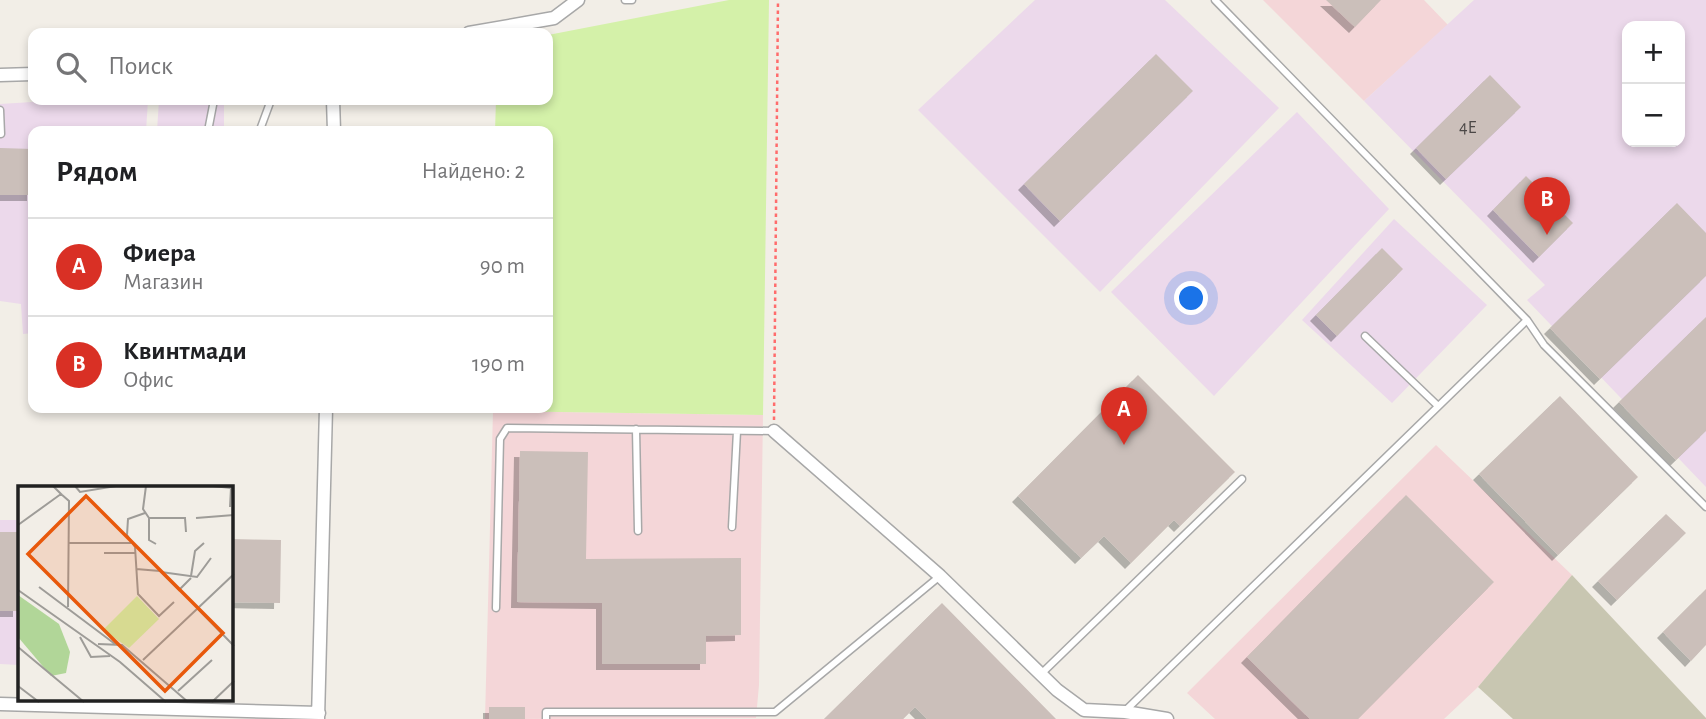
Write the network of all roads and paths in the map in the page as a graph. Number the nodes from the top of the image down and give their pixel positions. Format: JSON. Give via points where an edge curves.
{"nodes":[{"id":1,"x":578,"y":0,"type":"edge"},
{"id":2,"x":625,"y":0,"type":"edge"},
{"id":3,"x":632,"y":0,"type":"edge"},
{"id":4,"x":778,"y":0,"type":"edge"},
{"id":5,"x":1215,"y":0,"type":"edge"},
{"id":6,"x":497,"y":28,"type":"edge"},
{"id":7,"x":28,"y":74,"type":"edge"},
{"id":8,"x":0,"y":75,"type":"edge"},
{"id":9,"x":213,"y":105,"type":"edge"},
{"id":10,"x":269,"y":105,"type":"edge"},
{"id":11,"x":333,"y":105,"type":"edge"},
{"id":12,"x":0,"y":110,"type":"edge"},
{"id":13,"x":209,"y":126,"type":"edge"},
{"id":14,"x":261,"y":126,"type":"edge"},
{"id":15,"x":334,"y":126,"type":"edge"},
{"id":16,"x":1,"y":134,"type":"edge"},
{"id":17,"x":1527,"y":320,"type":"junction"},
{"id":18,"x":1365,"y":336,"type":"dead end"},
{"id":19,"x":1438,"y":406,"type":"junction"},
{"id":20,"x":326,"y":413,"type":"edge"},
{"id":21,"x":636,"y":429,"type":"junction"},
{"id":22,"x":737,"y":431,"type":"junction"},
{"id":23,"x":774,"y":431,"type":"junction"},
{"id":24,"x":1242,"y":479,"type":"dead end"},
{"id":25,"x":1706,"y":507,"type":"edge"},
{"id":26,"x":732,"y":527,"type":"dead end"},
{"id":27,"x":638,"y":531,"type":"dead end"},
{"id":28,"x":940,"y":576,"type":"junction"},
{"id":29,"x":496,"y":608,"type":"dead end"},
{"id":30,"x":1040,"y":675,"type":"junction"},
{"id":31,"x":0,"y":704,"type":"edge"},
{"id":32,"x":775,"y":712,"type":"junction"},
{"id":33,"x":1125,"y":712,"type":"junction"},
{"id":34,"x":319,"y":716,"type":"edge"},
{"id":35,"x":546,"y":719,"type":"edge"},
{"id":36,"x":765,"y":719,"type":"edge"},
{"id":37,"x":1167,"y":719,"type":"edge"}],
"edges":[{"from":1,"to":6,"type":"street","via":[[554,18]]},
{"from":2,"to":3,"type":"lane"},
{"from":4,"to":23,"type":"path"},
{"from":5,"to":17,"type":"lane"},
{"from":7,"to":8,"type":"street"},
{"from":9,"to":13,"type":"lane"},
{"from":10,"to":14,"type":"lane"},
{"from":11,"to":15,"type":"street"},
{"from":12,"to":16,"type":"lane"},
{"from":17,"to":19,"type":"lane"},
{"from":17,"to":25,"type":"lane","via":[[1544,345]]},
{"from":18,"to":19,"type":"lane"},
{"from":19,"to":33,"type":"lane"},
{"from":20,"to":34,"type":"street"},
{"from":21,"to":22,"type":"lane"},
{"from":21,"to":27,"type":"lane"},
{"from":21,"to":29,"type":"lane","via":[[507,428],[500,439]]},
{"from":22,"to":23,"type":"lane"},
{"from":22,"to":26,"type":"lane"},
{"from":23,"to":28,"type":"street"},
{"from":24,"to":30,"type":"lane"},
{"from":28,"to":30,"type":"street"},
{"from":28,"to":32,"type":"lane"},
{"from":30,"to":33,"type":"street","via":[[1084,710]]},
{"from":31,"to":34,"type":"street"},
{"from":32,"to":35,"type":"lane","via":[[546,712]]},
{"from":32,"to":36,"type":"lane"},
{"from":33,"to":37,"type":"street"}]}
